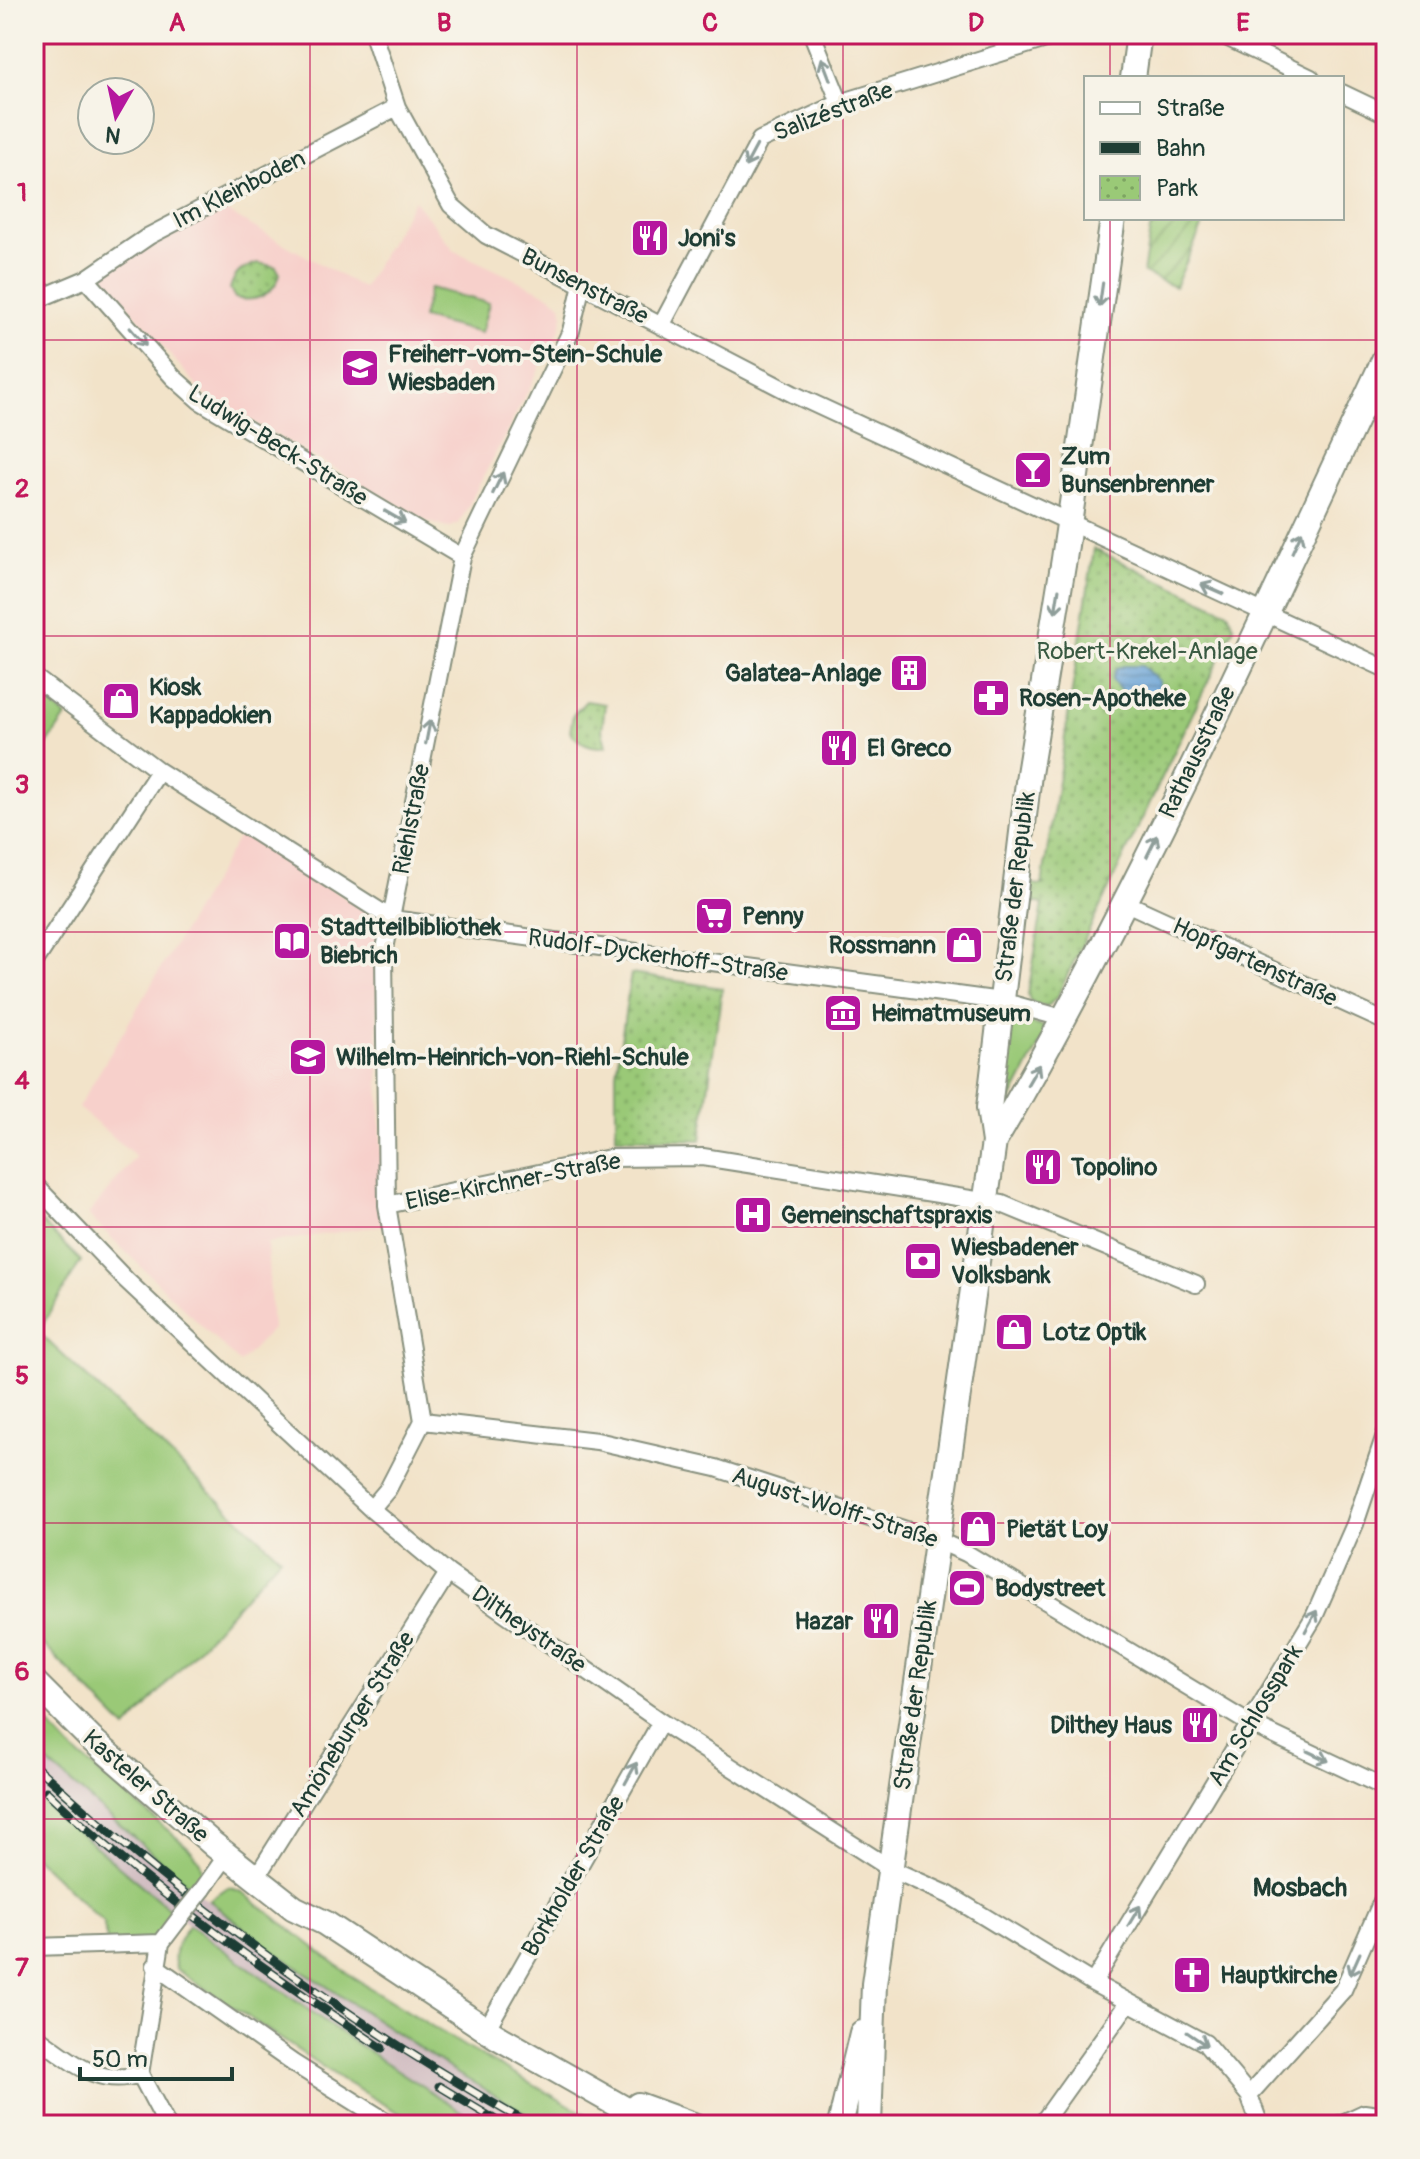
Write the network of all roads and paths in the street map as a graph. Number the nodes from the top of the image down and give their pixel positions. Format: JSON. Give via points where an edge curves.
{"nodes":[{"id":1,"x":373,"y":34,"type":"edge"},
{"id":2,"x":812,"y":34,"type":"edge"},
{"id":3,"x":1062,"y":34,"type":"edge"},
{"id":4,"x":1139,"y":34,"type":"edge"},
{"id":5,"x":1220,"y":34,"type":"edge"},
{"id":6,"x":1133,"y":76,"type":"edge"},
{"id":7,"x":1307,"y":76,"type":"edge"},
{"id":8,"x":1344,"y":94,"type":"edge"},
{"id":9,"x":840,"y":103,"type":"junction"},
{"id":10,"x":397,"y":107,"type":"junction"},
{"id":11,"x":1386,"y":114,"type":"edge"},
{"id":12,"x":1113,"y":220,"type":"edge"},
{"id":13,"x":86,"y":279,"type":"junction"},
{"id":14,"x":582,"y":284,"type":"junction"},
{"id":15,"x":34,"y":301,"type":"edge"},
{"id":16,"x":661,"y":326,"type":"junction"},
{"id":17,"x":1386,"y":356,"type":"edge"},
{"id":18,"x":1069,"y":524,"type":"junction"},
{"id":19,"x":462,"y":557,"type":"junction"},
{"id":20,"x":1264,"y":612,"type":"junction"},
{"id":21,"x":1386,"y":669,"type":"edge"},
{"id":22,"x":34,"y":677,"type":"edge"},
{"id":23,"x":159,"y":771,"type":"junction"},
{"id":24,"x":1124,"y":902,"type":"junction"},
{"id":25,"x":392,"y":919,"type":"junction"},
{"id":26,"x":34,"y":963,"type":"edge"},
{"id":27,"x":1001,"y":1001,"type":"junction"},
{"id":28,"x":1066,"y":1019,"type":"junction"},
{"id":29,"x":1386,"y":1022,"type":"edge"},
{"id":30,"x":994,"y":1142,"type":"junction"},
{"id":31,"x":34,"y":1184,"type":"edge"},
{"id":32,"x":986,"y":1200,"type":"junction"},
{"id":33,"x":387,"y":1205,"type":"junction"},
{"id":34,"x":1196,"y":1284,"type":"dead end"},
{"id":35,"x":423,"y":1421,"type":"junction"},
{"id":36,"x":1386,"y":1432,"type":"edge"},
{"id":37,"x":371,"y":1509,"type":"junction"},
{"id":38,"x":937,"y":1540,"type":"junction"},
{"id":39,"x":448,"y":1573,"type":"junction"},
{"id":40,"x":34,"y":1682,"type":"edge"},
{"id":41,"x":661,"y":1722,"type":"junction"},
{"id":42,"x":1250,"y":1724,"type":"junction"},
{"id":43,"x":1386,"y":1788,"type":"edge"},
{"id":44,"x":227,"y":1855,"type":"junction"},
{"id":45,"x":891,"y":1869,"type":"junction"},
{"id":46,"x":261,"y":1879,"type":"junction"},
{"id":47,"x":1386,"y":1892,"type":"edge"},
{"id":48,"x":161,"y":1943,"type":"junction"},
{"id":49,"x":34,"y":1947,"type":"edge"},
{"id":50,"x":155,"y":1966,"type":"junction"},
{"id":51,"x":1093,"y":1983,"type":"junction"},
{"id":52,"x":874,"y":1984,"type":"junction"},
{"id":53,"x":1128,"y":2003,"type":"junction"},
{"id":54,"x":486,"y":2030,"type":"junction"},
{"id":55,"x":34,"y":2035,"type":"edge"},
{"id":56,"x":140,"y":2074,"type":"junction"},
{"id":57,"x":570,"y":2079,"type":"junction"},
{"id":58,"x":1249,"y":2095,"type":"junction"},
{"id":59,"x":1386,"y":2116,"type":"edge"},
{"id":60,"x":167,"y":2125,"type":"edge"},
{"id":61,"x":392,"y":2125,"type":"edge"},
{"id":62,"x":653,"y":2125,"type":"edge"},
{"id":63,"x":693,"y":2125,"type":"edge"},
{"id":64,"x":840,"y":2125,"type":"edge"},
{"id":65,"x":869,"y":2125,"type":"edge"},
{"id":66,"x":1041,"y":2125,"type":"edge"},
{"id":67,"x":1260,"y":2125,"type":"edge"},
{"id":68,"x":1338,"y":2125,"type":"edge"}],
"edges":[{"from":1,"to":10,"type":"street","name":"Bunsenstraße"},
{"from":9,"to":2,"type":"street","one_way":true},
{"from":3,"to":9,"type":"street","name":"Salizéstraße"},
{"from":4,"to":6,"type":"street"},
{"from":5,"to":7,"type":"street"},
{"from":8,"to":11,"type":"street"},
{"from":9,"to":16,"type":"street","name":"Salizéstraße","one_way":true,"via":[[760,140]]},
{"from":10,"to":13,"type":"street","name":"Im Kleinboden","via":[[149,236]]},
{"from":10,"to":14,"type":"street","name":"Bunsenstraße","via":[[451,205],[486,235]]},
{"from":12,"to":18,"type":"street","name":"Straße der Republik","one_way":true},
{"from":13,"to":15,"type":"street"},
{"from":13,"to":19,"type":"street","name":"Ludwig-Beck-Straße","one_way":true,"via":[[200,401]]},
{"from":14,"to":16,"type":"street","name":"Bunsenstraße"},
{"from":19,"to":14,"type":"street","name":"Riehlstraße","one_way":true,"via":[[571,331]]},
{"from":16,"to":18,"type":"street","name":"Bunsenstraße","via":[[769,383]]},
{"from":20,"to":17,"type":"street","name":"Rathausstraße","one_way":true},
{"from":20,"to":18,"type":"street","one_way":true},
{"from":18,"to":27,"type":"street","name":"Straße der Republik","one_way":true,"via":[[1029,774]]},
{"from":25,"to":19,"type":"street","name":"Riehlstraße","one_way":true},
{"from":20,"to":21,"type":"street"},
{"from":24,"to":20,"type":"street","name":"Rathausstraße","one_way":true},
{"from":22,"to":23,"type":"street","name":"Rudolf-Dyckerhoff-Straße"},
{"from":23,"to":25,"type":"street","name":"Rudolf-Dyckerhoff-Straße"},
{"from":23,"to":26,"type":"street"},
{"from":24,"to":28,"type":"street","name":"Rathausstraße"},
{"from":24,"to":29,"type":"street","name":"Hopfgartenstraße"},
{"from":25,"to":27,"type":"street","name":"Rudolf-Dyckerhoff-Straße"},
{"from":25,"to":33,"type":"street","name":"Riehlstraße","via":[[384,954]]},
{"from":27,"to":28,"type":"street","name":"Rudolf-Dyckerhoff-Straße"},
{"from":27,"to":30,"type":"street","name":"Straße der Republik","via":[[989,1108]]},
{"from":30,"to":28,"type":"street","name":"Rathausstraße","one_way":true},
{"from":30,"to":32,"type":"street","name":"Straße der Republik"},
{"from":31,"to":37,"type":"street","name":"Diltheystraße","via":[[126,1280]]},
{"from":32,"to":33,"type":"street","name":"Elise-Kirchner-Straße","via":[[688,1157],[610,1158]]},
{"from":32,"to":34,"type":"street","name":"Elise-Kirchner-Straße"},
{"from":32,"to":38,"type":"street","name":"Straße der Republik"},
{"from":33,"to":35,"type":"street","name":"Riehlstraße"},
{"from":35,"to":37,"type":"street","via":[[388,1489]]},
{"from":35,"to":38,"type":"street","name":"August-Wolff-Straße","via":[[597,1441],[657,1454]]},
{"from":42,"to":36,"type":"street","name":"Am Schlosspark","one_way":true,"via":[[1324,1596]]},
{"from":37,"to":39,"type":"street","name":"Diltheystraße"},
{"from":38,"to":42,"type":"street","name":"August-Wolff-Straße"},
{"from":38,"to":45,"type":"street","name":"Straße der Republik"},
{"from":39,"to":41,"type":"street","name":"Diltheystraße"},
{"from":39,"to":46,"type":"street","name":"Amöneburger Straße"},
{"from":40,"to":44,"type":"street","name":"Kasteler Straße","via":[[90,1738]]},
{"from":41,"to":45,"type":"street","name":"Diltheystraße"},
{"from":54,"to":41,"type":"street","name":"Borkholder Straße","one_way":true},
{"from":42,"to":43,"type":"street","name":"August-Wolff-Straße","one_way":true},
{"from":51,"to":42,"type":"street","name":"Am Schlosspark","one_way":true},
{"from":44,"to":46,"type":"street","name":"Kasteler Straße"},
{"from":44,"to":48,"type":"street","bridge":true},
{"from":45,"to":51,"type":"street","name":"Diltheystraße","via":[[949,1895]]},
{"from":45,"to":52,"type":"street","name":"Straße der Republik"},
{"from":46,"to":54,"type":"street","name":"Kasteler Straße","via":[[294,1908]]},
{"from":47,"to":58,"type":"street","one_way":true,"via":[[1343,1990]]},
{"from":48,"to":49,"type":"street"},
{"from":48,"to":50,"type":"street"},
{"from":50,"to":56,"type":"street"},
{"from":50,"to":61,"type":"street"},
{"from":51,"to":53,"type":"street","name":"Diltheystraße"},
{"from":52,"to":64,"type":"street","name":"Straße der Republik"},
{"from":52,"to":65,"type":"street","name":"Straße der Republik"},
{"from":53,"to":58,"type":"street","name":"Diltheystraße","one_way":true,"via":[[1205,2043]]},
{"from":53,"to":66,"type":"street"},
{"from":54,"to":57,"type":"street","name":"Kasteler Straße"},
{"from":55,"to":56,"type":"street","via":[[96,2076],[110,2080]]},
{"from":56,"to":60,"type":"street"},
{"from":57,"to":62,"type":"street","name":"Kasteler Straße"},
{"from":57,"to":63,"type":"street","name":"Kasteler Straße"},
{"from":58,"to":67,"type":"street"},
{"from":59,"to":68,"type":"street","via":[[1364,2113]]}]}
